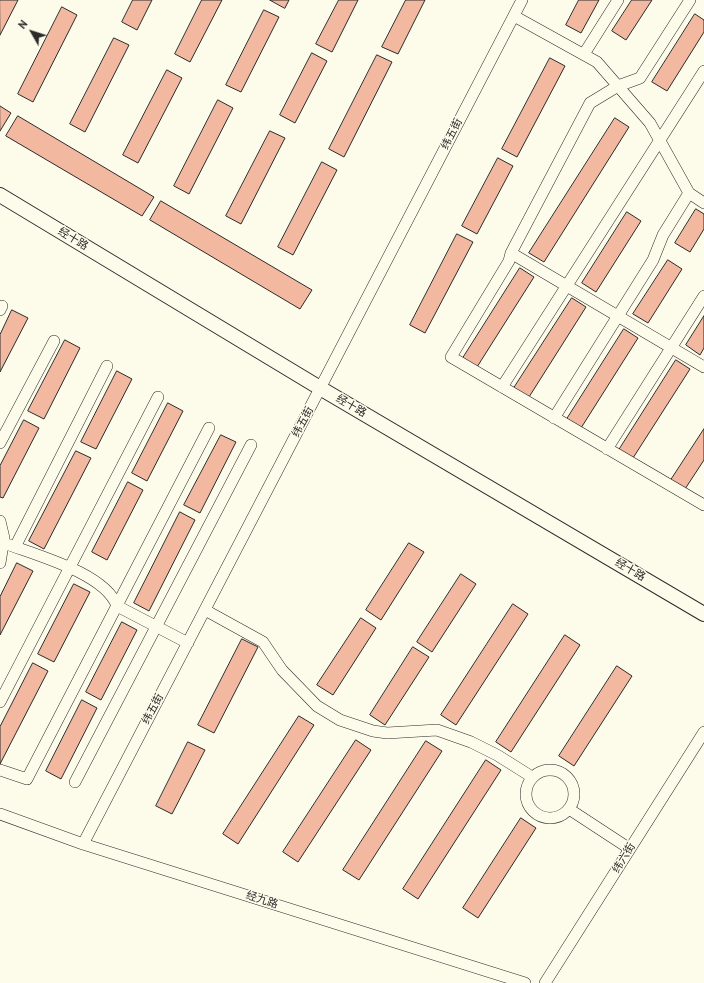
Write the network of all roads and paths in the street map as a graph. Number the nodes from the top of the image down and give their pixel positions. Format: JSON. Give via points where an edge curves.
{"nodes":[{"id":1,"x":522,"y":0,"type":"edge"},
{"id":2,"x":618,"y":0,"type":"edge"},
{"id":3,"x":690,"y":0,"type":"edge"},
{"id":4,"x":514,"y":16,"type":"junction"},
{"id":5,"x":584,"y":54,"type":"junction"},
{"id":6,"x":704,"y":71,"type":"edge"},
{"id":7,"x":618,"y":86,"type":"junction"},
{"id":8,"x":689,"y":193,"type":"junction"},
{"id":9,"x":0,"y":195,"type":"edge"},
{"id":10,"x":704,"y":203,"type":"edge"},
{"id":11,"x":511,"y":253,"type":"junction"},
{"id":12,"x":704,"y":296,"type":"edge"},
{"id":13,"x":54,"y":341,"type":"dead end"},
{"id":14,"x":107,"y":366,"type":"dead end"},
{"id":15,"x":704,"y":367,"type":"edge"},
{"id":16,"x":502,"y":387,"type":"junction"},
{"id":17,"x":320,"y":388,"type":"junction"},
{"id":18,"x":158,"y":397,"type":"dead end"},
{"id":19,"x":554,"y":418,"type":"junction"},
{"id":20,"x":209,"y":428,"type":"dead end"},
{"id":21,"x":0,"y":443,"type":"edge"},
{"id":22,"x":251,"y":445,"type":"dead end"},
{"id":23,"x":607,"y":448,"type":"junction"},
{"id":24,"x":704,"y":506,"type":"edge"},
{"id":25,"x":0,"y":521,"type":"edge"},
{"id":26,"x":4,"y":543,"type":"junction"},
{"id":27,"x":15,"y":547,"type":"junction"},
{"id":28,"x":0,"y":562,"type":"edge"},
{"id":29,"x":70,"y":568,"type":"junction"},
{"id":30,"x":117,"y":606,"type":"junction"},
{"id":31,"x":205,"y":610,"type":"junction"},
{"id":32,"x":704,"y":614,"type":"edge"},
{"id":33,"x":156,"y":626,"type":"junction"},
{"id":34,"x":188,"y":643,"type":"junction"},
{"id":35,"x":0,"y":702,"type":"edge"},
{"id":36,"x":704,"y":732,"type":"edge"},
{"id":37,"x":0,"y":770,"type":"edge"},
{"id":38,"x":532,"y":777,"type":"junction"},
{"id":39,"x":75,"y":782,"type":"dead end"},
{"id":40,"x":569,"y":809,"type":"junction"},
{"id":41,"x":0,"y":814,"type":"edge"},
{"id":42,"x":83,"y":844,"type":"junction"},
{"id":43,"x":630,"y":849,"type":"junction"},
{"id":44,"x":525,"y":983,"type":"edge"},
{"id":45,"x":545,"y":983,"type":"edge"}],
"edges":[{"from":1,"to":4,"type":"street","name":"纬五街"},
{"from":2,"to":5,"type":"street"},
{"from":3,"to":7,"type":"street","via":[[640,78]]},
{"from":4,"to":5,"type":"street"},
{"from":4,"to":17,"type":"street","name":"纬五街"},
{"from":5,"to":7,"type":"street","via":[[597,62]]},
{"from":6,"to":16,"type":"street"},
{"from":7,"to":8,"type":"street","via":[[650,123]]},
{"from":7,"to":11,"type":"street","via":[[590,103]]},
{"from":8,"to":10,"type":"street"},
{"from":8,"to":19,"type":"street","via":[[663,235],[653,260]]},
{"from":9,"to":17,"type":"main road","name":"经十路"},
{"from":11,"to":15,"type":"street"},
{"from":11,"to":16,"type":"street","via":[[451,357]]},
{"from":12,"to":23,"type":"street"},
{"from":13,"to":21,"type":"street"},
{"from":14,"to":27,"type":"street"},
{"from":16,"to":19,"type":"street"},
{"from":17,"to":31,"type":"street","name":"纬五街"},
{"from":17,"to":32,"type":"main road","name":"经十路"},
{"from":18,"to":29,"type":"street"},
{"from":19,"to":23,"type":"street"},
{"from":20,"to":30,"type":"street"},
{"from":22,"to":33,"type":"street"},
{"from":23,"to":24,"type":"street"},
{"from":25,"to":26,"type":"street"},
{"from":26,"to":27,"type":"street"},
{"from":26,"to":28,"type":"street"},
{"from":27,"to":29,"type":"street"},
{"from":29,"to":30,"type":"street","via":[[84,573],[114,596]]},
{"from":29,"to":35,"type":"street"},
{"from":30,"to":33,"type":"street"},
{"from":30,"to":37,"type":"street","via":[[27,779]]},
{"from":31,"to":34,"type":"street","name":"纬五街"},
{"from":31,"to":38,"type":"street","via":[[263,642],[282,670],[317,706],[340,720],[372,731],[387,733],[438,730],[497,755]]},
{"from":33,"to":34,"type":"street"},
{"from":33,"to":39,"type":"street"},
{"from":34,"to":42,"type":"street","name":"纬五街"},
{"from":36,"to":43,"type":"street","name":"纬六街"},
{"from":38,"to":40,"type":"street","via":[[546,770],[566,776],[572,784],[574,794]]},
{"from":38,"to":40,"type":"street","via":[[527,786],[526,797],[529,807],[536,814],[551,818],[561,816]]},
{"from":40,"to":43,"type":"street"},
{"from":41,"to":42,"type":"street","name":"经九路"},
{"from":42,"to":44,"type":"street","name":"经九路"},
{"from":43,"to":45,"type":"street","name":"纬六街"}]}
